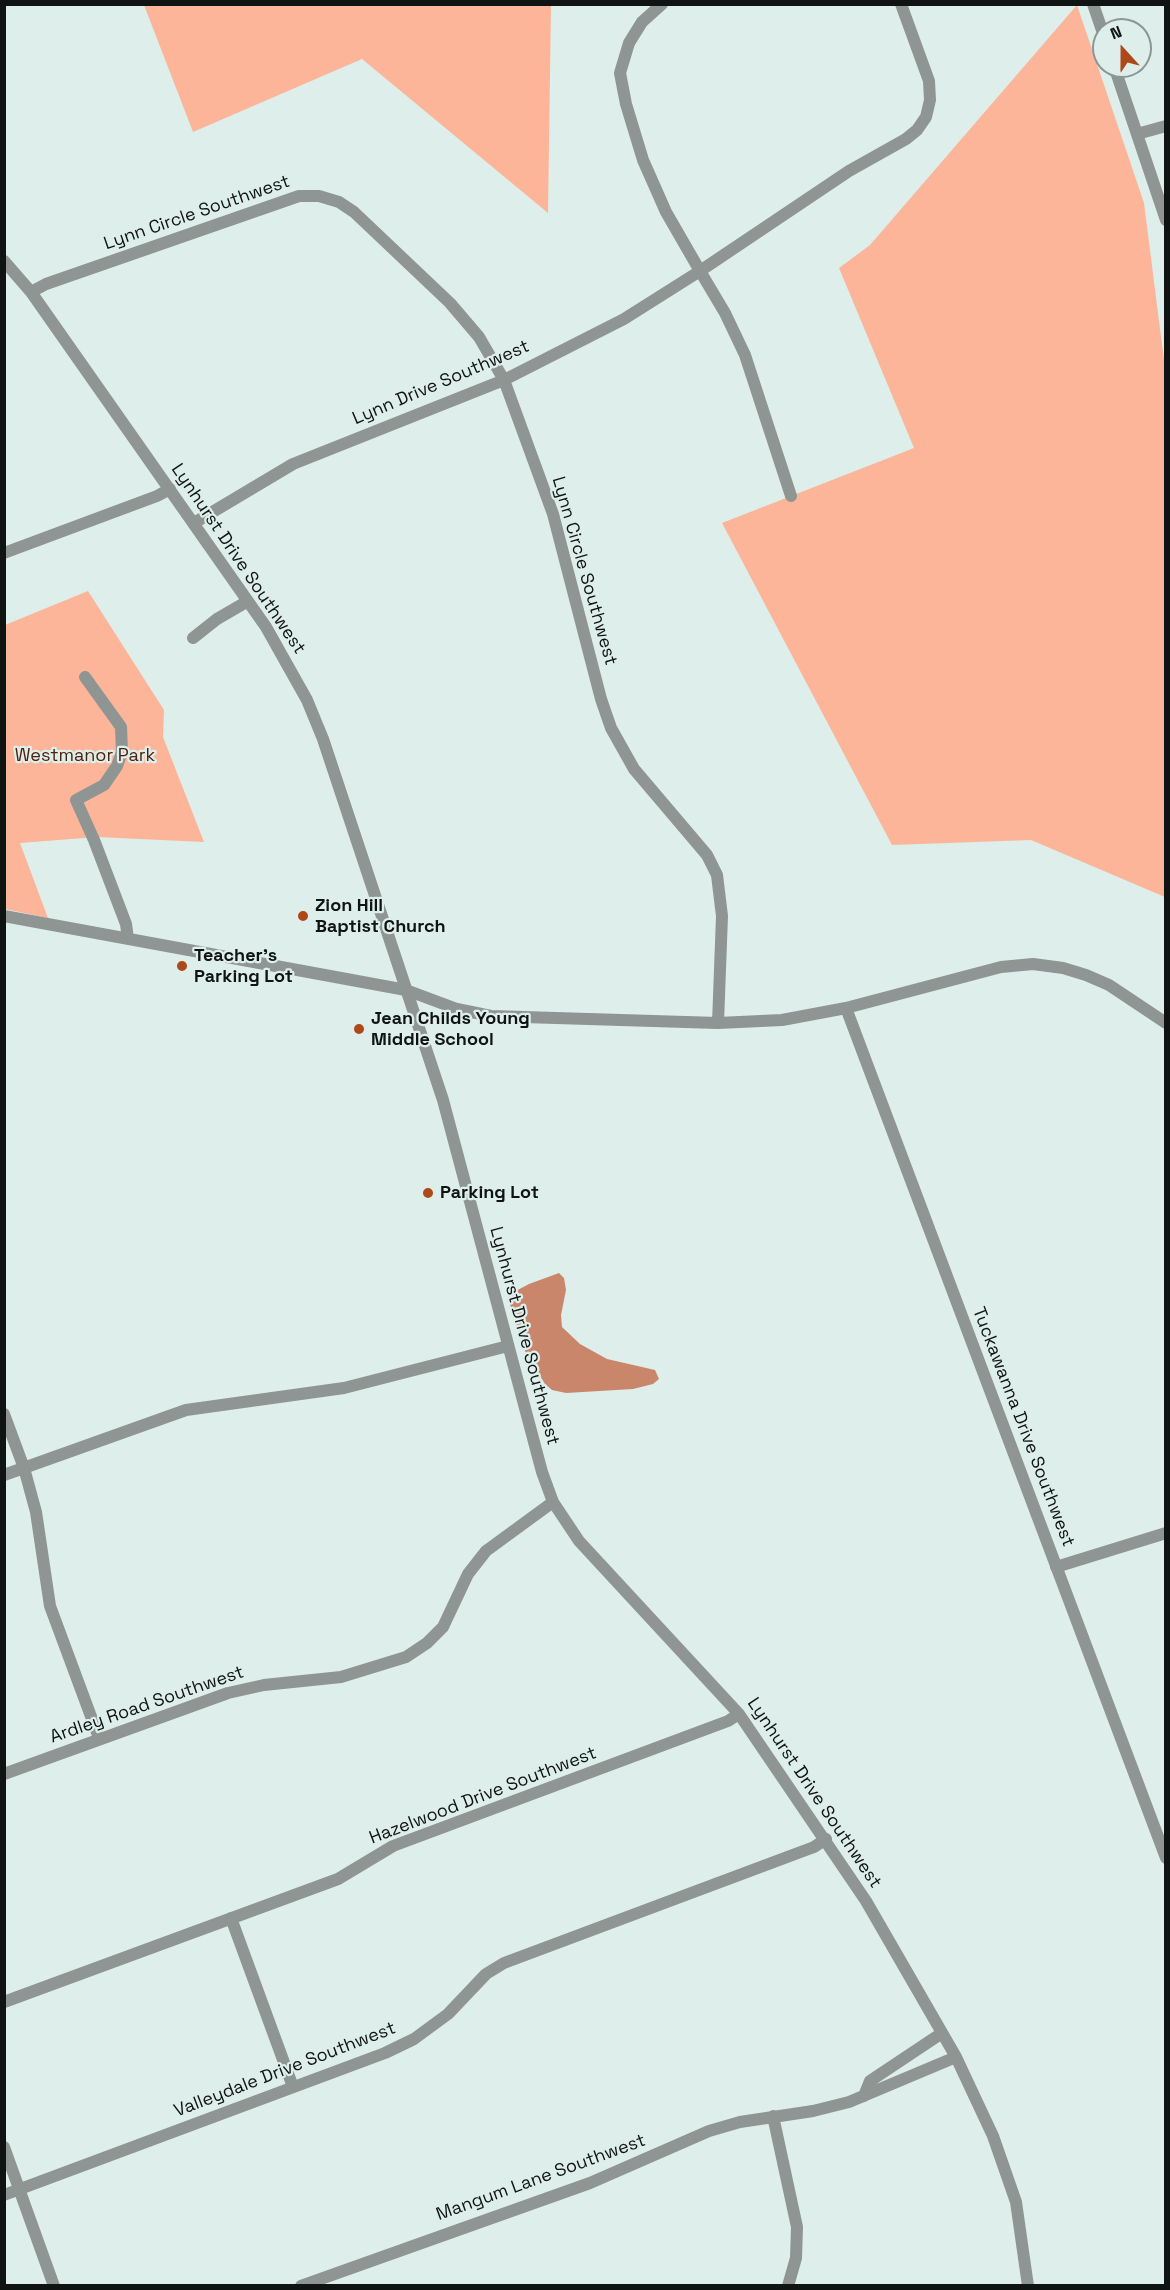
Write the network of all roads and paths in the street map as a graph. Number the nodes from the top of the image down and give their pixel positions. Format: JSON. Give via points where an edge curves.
{"nodes":[{"id":1,"x":662,"y":4,"type":"edge"},
{"id":2,"x":901,"y":4,"type":"edge"},
{"id":3,"x":1118,"y":78,"type":"edge"},
{"id":4,"x":1166,"y":126,"type":"edge"},
{"id":5,"x":1137,"y":134,"type":"junction"},
{"id":6,"x":1166,"y":220,"type":"edge"},
{"id":7,"x":4,"y":261,"type":"edge"},
{"id":8,"x":700,"y":272,"type":"junction"},
{"id":9,"x":32,"y":292,"type":"junction"},
{"id":10,"x":504,"y":380,"type":"junction"},
{"id":11,"x":170,"y":489,"type":"junction"},
{"id":12,"x":791,"y":496,"type":"dead end"},
{"id":13,"x":194,"y":524,"type":"junction"},
{"id":14,"x":4,"y":553,"type":"edge"},
{"id":15,"x":248,"y":601,"type":"junction"},
{"id":16,"x":193,"y":638,"type":"dead end"},
{"id":17,"x":86,"y":676,"type":"dead end"},
{"id":18,"x":4,"y":916,"type":"edge"},
{"id":19,"x":128,"y":939,"type":"junction"},
{"id":20,"x":406,"y":990,"type":"junction"},
{"id":21,"x":846,"y":1008,"type":"junction"},
{"id":22,"x":718,"y":1023,"type":"junction"},
{"id":23,"x":1166,"y":1023,"type":"edge"},
{"id":24,"x":508,"y":1346,"type":"junction"},
{"id":25,"x":4,"y":1414,"type":"edge"},
{"id":26,"x":24,"y":1468,"type":"junction"},
{"id":27,"x":4,"y":1475,"type":"edge"},
{"id":28,"x":554,"y":1503,"type":"junction"},
{"id":29,"x":1166,"y":1533,"type":"edge"},
{"id":30,"x":1056,"y":1567,"type":"junction"},
{"id":31,"x":739,"y":1714,"type":"junction"},
{"id":32,"x":99,"y":1738,"type":"junction"},
{"id":33,"x":4,"y":1774,"type":"edge"},
{"id":34,"x":826,"y":1839,"type":"junction"},
{"id":35,"x":1166,"y":1858,"type":"edge"},
{"id":36,"x":231,"y":1918,"type":"junction"},
{"id":37,"x":4,"y":2002,"type":"edge"},
{"id":38,"x":942,"y":2033,"type":"junction"},
{"id":39,"x":956,"y":2057,"type":"junction"},
{"id":40,"x":293,"y":2087,"type":"junction"},
{"id":41,"x":864,"y":2096,"type":"junction"},
{"id":42,"x":774,"y":2116,"type":"junction"},
{"id":43,"x":4,"y":2147,"type":"edge"},
{"id":44,"x":20,"y":2189,"type":"junction"},
{"id":45,"x":4,"y":2194,"type":"edge"},
{"id":46,"x":54,"y":2286,"type":"edge"},
{"id":47,"x":301,"y":2286,"type":"edge"},
{"id":48,"x":788,"y":2286,"type":"edge"},
{"id":49,"x":1028,"y":2286,"type":"edge"}],
"edges":[{"from":1,"to":8,"type":"street","via":[[642,22],[629,43],[620,73],[643,160],[666,212]]},
{"from":2,"to":8,"type":"street","name":"Lynn Drive Southwest","via":[[929,81],[926,117],[917,130]]},
{"from":3,"to":5,"type":"street"},
{"from":4,"to":5,"type":"street"},
{"from":5,"to":6,"type":"street"},
{"from":7,"to":9,"type":"street","name":"Lynhurst Drive Southwest"},
{"from":8,"to":10,"type":"street","name":"Lynn Drive Southwest","via":[[624,319]]},
{"from":8,"to":12,"type":"street","via":[[744,355]]},
{"from":9,"to":10,"type":"street","name":"Lynn Circle Southwest","via":[[282,199],[319,196],[354,212],[450,303],[479,337]]},
{"from":9,"to":11,"type":"street","name":"Lynhurst Drive Southwest"},
{"from":10,"to":13,"type":"street","name":"Lynn Drive Southwest","via":[[293,464]]},
{"from":10,"to":22,"type":"street","name":"Lynn Circle Southwest","via":[[553,514],[611,728],[634,769],[707,855],[717,875],[722,916]]},
{"from":11,"to":13,"type":"street","name":"Lynhurst Drive Southwest"},
{"from":11,"to":14,"type":"street"},
{"from":13,"to":15,"type":"street","name":"Lynhurst Drive Southwest"},
{"from":15,"to":16,"type":"street"},
{"from":15,"to":20,"type":"street","name":"Lynhurst Drive Southwest","via":[[288,663],[323,739]]},
{"from":17,"to":19,"type":"street","via":[[120,728],[122,752],[104,785],[76,800],[126,924]]},
{"from":18,"to":19,"type":"street"},
{"from":19,"to":20,"type":"street"},
{"from":20,"to":22,"type":"street","via":[[457,1009],[491,1016]]},
{"from":20,"to":24,"type":"street","name":"Lynhurst Drive Southwest","via":[[443,1100]]},
{"from":21,"to":22,"type":"street","via":[[782,1020]]},
{"from":21,"to":23,"type":"street","via":[[1001,967],[1033,964],[1086,975]]},
{"from":21,"to":30,"type":"street","name":"Tuckawanna Drive Southwest"},
{"from":24,"to":26,"type":"street","via":[[344,1389],[186,1410]]},
{"from":24,"to":28,"type":"street","name":"Lynhurst Drive Southwest"},
{"from":25,"to":26,"type":"street"},
{"from":26,"to":27,"type":"street"},
{"from":26,"to":32,"type":"street","via":[[36,1512],[50,1606]]},
{"from":28,"to":31,"type":"street","name":"Lynhurst Drive Southwest","via":[[579,1541]]},
{"from":28,"to":32,"type":"street","name":"Ardley Road Southwest","via":[[486,1551],[468,1575],[443,1627],[406,1657],[341,1677],[228,1693]]},
{"from":29,"to":30,"type":"street"},
{"from":30,"to":35,"type":"street","name":"Tuckawanna Drive Southwest"},
{"from":31,"to":34,"type":"street","name":"Lynhurst Drive Southwest"},
{"from":31,"to":36,"type":"street","name":"Hazelwood Drive Southwest","via":[[393,1846],[338,1879]]},
{"from":32,"to":33,"type":"street","name":"Ardley Road Southwest"},
{"from":34,"to":38,"type":"street","name":"Lynhurst Drive Southwest","via":[[866,1900]]},
{"from":34,"to":40,"type":"street","name":"Valleydale Drive Southwest","via":[[814,1847],[504,1963],[486,1974],[448,2014],[414,2039]]},
{"from":36,"to":37,"type":"street","name":"Hazelwood Drive Southwest"},
{"from":36,"to":40,"type":"street"},
{"from":38,"to":39,"type":"street","name":"Lynhurst Drive Southwest"},
{"from":38,"to":41,"type":"street","via":[[870,2081]]},
{"from":39,"to":41,"type":"street","name":"Mangum Lane Southwest"},
{"from":39,"to":49,"type":"street","name":"Lynhurst Drive Southwest","via":[[1011,2184]]},
{"from":40,"to":44,"type":"street","name":"Valleydale Drive Southwest"},
{"from":41,"to":42,"type":"street","name":"Mangum Lane Southwest","via":[[813,2111]]},
{"from":42,"to":47,"type":"street","name":"Mangum Lane Southwest","via":[[709,2132],[590,2183]]},
{"from":42,"to":48,"type":"street","via":[[797,2227],[796,2258]]},
{"from":43,"to":44,"type":"street"},
{"from":44,"to":45,"type":"street","name":"Valleydale Drive Southwest"},
{"from":44,"to":46,"type":"street"}]}
